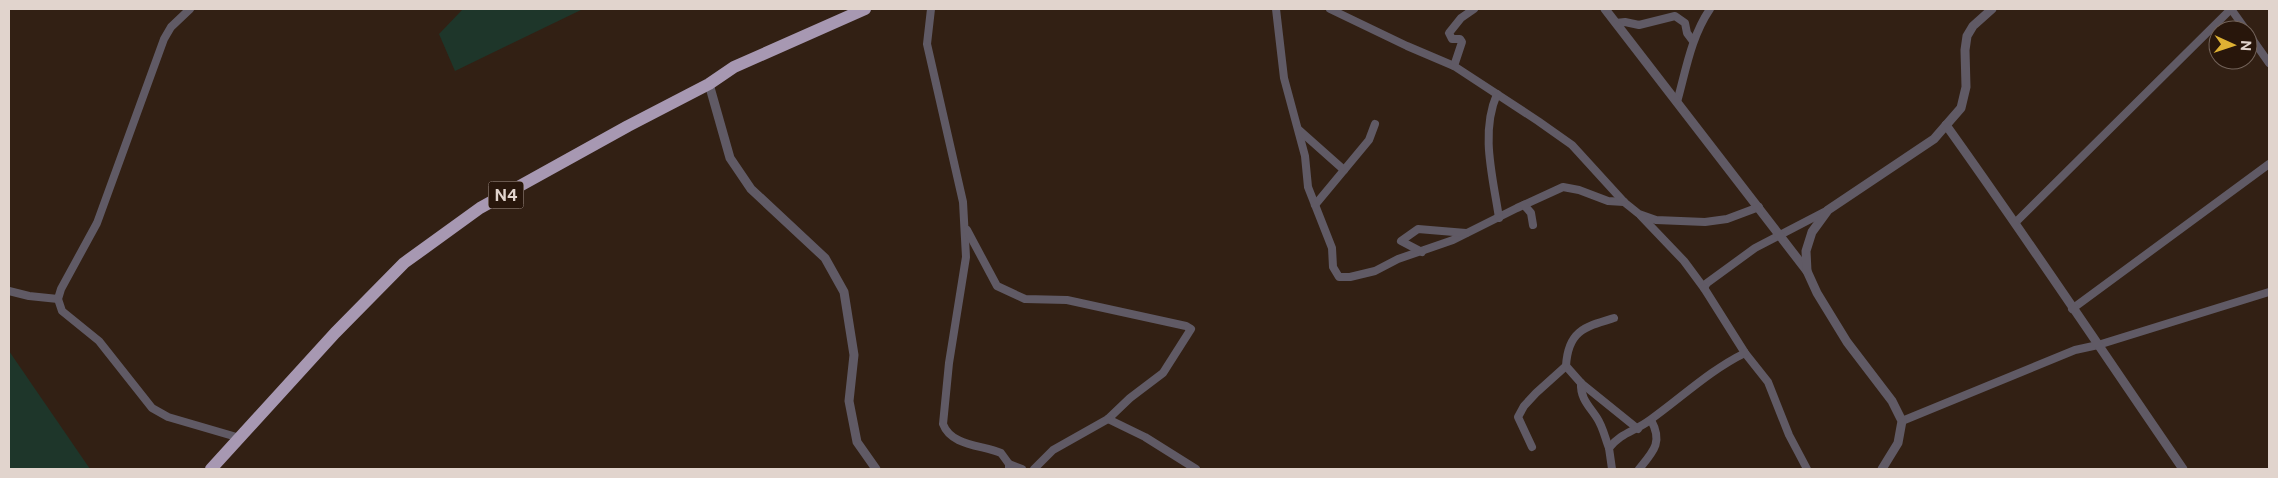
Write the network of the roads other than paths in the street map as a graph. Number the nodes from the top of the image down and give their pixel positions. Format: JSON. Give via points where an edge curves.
{"nodes":[{"id":1,"x":190,"y":9,"type":"edge"},
{"id":2,"x":865,"y":9,"type":"edge"},
{"id":3,"x":931,"y":9,"type":"edge"},
{"id":4,"x":1276,"y":9,"type":"edge"},
{"id":5,"x":1474,"y":9,"type":"edge"},
{"id":6,"x":1605,"y":9,"type":"edge"},
{"id":7,"x":1710,"y":9,"type":"edge"},
{"id":8,"x":1992,"y":9,"type":"edge"},
{"id":9,"x":2231,"y":9,"type":"edge"},
{"id":10,"x":1334,"y":10,"type":"edge"},
{"id":11,"x":1982,"y":12,"type":"edge"},
{"id":12,"x":2239,"y":20,"type":"edge"},
{"id":13,"x":1616,"y":23,"type":"junction"},
{"id":14,"x":1694,"y":41,"type":"junction"},
{"id":15,"x":2258,"y":47,"type":"edge"},
{"id":16,"x":2269,"y":63,"type":"edge"},
{"id":17,"x":1454,"y":66,"type":"junction"},
{"id":18,"x":709,"y":84,"type":"junction"},
{"id":19,"x":1497,"y":94,"type":"junction"},
{"id":20,"x":1677,"y":102,"type":"junction"},
{"id":21,"x":1375,"y":124,"type":"dead end"},
{"id":22,"x":1946,"y":125,"type":"junction"},
{"id":23,"x":1298,"y":129,"type":"junction"},
{"id":24,"x":2269,"y":164,"type":"edge"},
{"id":25,"x":1344,"y":170,"type":"junction"},
{"id":26,"x":1624,"y":202,"type":"junction"},
{"id":27,"x":1315,"y":204,"type":"junction"},
{"id":28,"x":1524,"y":205,"type":"junction"},
{"id":29,"x":1759,"y":207,"type":"junction"},
{"id":30,"x":1828,"y":210,"type":"junction"},
{"id":31,"x":1639,"y":214,"type":"junction"},
{"id":32,"x":1499,"y":218,"type":"junction"},
{"id":33,"x":2016,"y":222,"type":"junction"},
{"id":34,"x":1533,"y":225,"type":"dead end"},
{"id":35,"x":966,"y":228,"type":"junction"},
{"id":36,"x":1466,"y":233,"type":"junction"},
{"id":37,"x":1779,"y":236,"type":"junction"},
{"id":38,"x":1422,"y":252,"type":"junction"},
{"id":39,"x":1807,"y":271,"type":"junction"},
{"id":40,"x":1704,"y":288,"type":"junction"},
{"id":41,"x":9,"y":291,"type":"edge"},
{"id":42,"x":2269,"y":292,"type":"edge"},
{"id":43,"x":58,"y":298,"type":"junction"},
{"id":44,"x":2072,"y":309,"type":"junction"},
{"id":45,"x":1614,"y":318,"type":"dead end"},
{"id":46,"x":2098,"y":345,"type":"junction"},
{"id":47,"x":1744,"y":353,"type":"junction"},
{"id":48,"x":1566,"y":366,"type":"junction"},
{"id":49,"x":1581,"y":383,"type":"junction"},
{"id":50,"x":1108,"y":419,"type":"junction"},
{"id":51,"x":1651,"y":420,"type":"junction"},
{"id":52,"x":1902,"y":421,"type":"junction"},
{"id":53,"x":1638,"y":429,"type":"junction"},
{"id":54,"x":240,"y":438,"type":"junction"},
{"id":55,"x":1532,"y":447,"type":"dead end"},
{"id":56,"x":1609,"y":448,"type":"junction"},
{"id":57,"x":1009,"y":467,"type":"edge"},
{"id":58,"x":211,"y":469,"type":"edge"},
{"id":59,"x":876,"y":469,"type":"edge"},
{"id":60,"x":1022,"y":469,"type":"edge"},
{"id":61,"x":1034,"y":469,"type":"edge"},
{"id":62,"x":1196,"y":469,"type":"edge"},
{"id":63,"x":1612,"y":469,"type":"edge"},
{"id":64,"x":1639,"y":469,"type":"edge"},
{"id":65,"x":1807,"y":469,"type":"edge"},
{"id":66,"x":1882,"y":469,"type":"edge"},
{"id":67,"x":2183,"y":469,"type":"edge"}],
"edges":[{"from":1,"to":43,"type":"street","via":[[171,26],[164,39],[97,223]]},
{"from":2,"to":18,"type":"highway","number":"N4","via":[[734,67]]},
{"from":3,"to":35,"type":"street","via":[[926,44],[963,202]]},
{"from":4,"to":23,"type":"street","via":[[1284,78]]},
{"from":5,"to":17,"type":"street","via":[[1461,18],[1449,33],[1452,39],[1462,42]]},
{"from":6,"to":13,"type":"street"},
{"from":7,"to":14,"type":"street"},
{"from":8,"to":11,"type":"street"},
{"from":9,"to":12,"type":"street"},
{"from":9,"to":33,"type":"street"},
{"from":10,"to":17,"type":"street"},
{"from":11,"to":22,"type":"street","via":[[1967,36],[1966,88],[1961,108]]},
{"from":13,"to":14,"type":"street","via":[[1639,25],[1675,16],[1685,23],[1687,33]]},
{"from":13,"to":20,"type":"street"},
{"from":14,"to":20,"type":"street"},
{"from":15,"to":16,"type":"street"},
{"from":17,"to":19,"type":"street"},
{"from":18,"to":54,"type":"highway","number":"N4","via":[[480,208],[404,263],[334,333]]},
{"from":18,"to":59,"type":"street","via":[[730,158],[751,189],[825,258],[844,292],[854,355],[848,401],[857,442]]},
{"from":19,"to":26,"type":"street","via":[[1572,145]]},
{"from":19,"to":32,"type":"street","via":[[1488,138]]},
{"from":20,"to":29,"type":"street"},
{"from":21,"to":25,"type":"street","via":[[1369,140]]},
{"from":22,"to":30,"type":"street","via":[[1934,139]]},
{"from":22,"to":33,"type":"street"},
{"from":23,"to":25,"type":"street"},
{"from":23,"to":27,"type":"street","via":[[1308,186]]},
{"from":24,"to":44,"type":"street"},
{"from":25,"to":27,"type":"street"},
{"from":26,"to":28,"type":"street","via":[[1608,201],[1564,187]]},
{"from":26,"to":31,"type":"street"},
{"from":27,"to":38,"type":"street","via":[[1332,248],[1333,267],[1339,277],[1368,273]]},
{"from":28,"to":32,"type":"street"},
{"from":28,"to":34,"type":"street","via":[[1531,213]]},
{"from":29,"to":31,"type":"street","via":[[1727,219],[1705,222],[1656,220]]},
{"from":29,"to":37,"type":"street"},
{"from":30,"to":37,"type":"street"},
{"from":30,"to":39,"type":"street","via":[[1812,232],[1806,251]]},
{"from":31,"to":40,"type":"street","via":[[1684,261]]},
{"from":32,"to":36,"type":"street"},
{"from":33,"to":44,"type":"street"},
{"from":35,"to":50,"type":"street","via":[[998,286],[1025,299],[1066,300],[1191,329],[1163,373]]},
{"from":35,"to":57,"type":"street","via":[[966,257],[943,424],[953,438],[1001,453]]},
{"from":36,"to":38,"type":"street"},
{"from":36,"to":38,"type":"street","via":[[1418,229],[1401,241]]},
{"from":37,"to":39,"type":"street"},
{"from":37,"to":40,"type":"street","via":[[1755,248]]},
{"from":39,"to":52,"type":"street","via":[[1816,293],[1892,401]]},
{"from":40,"to":47,"type":"street"},
{"from":41,"to":43,"type":"street"},
{"from":42,"to":46,"type":"street"},
{"from":43,"to":54,"type":"street","via":[[62,311],[99,341],[152,408],[168,417]]},
{"from":44,"to":46,"type":"street"},
{"from":45,"to":48,"type":"street","via":[[1580,331],[1568,347]]},
{"from":46,"to":52,"type":"street","via":[[2075,350]]},
{"from":46,"to":67,"type":"street"},
{"from":47,"to":51,"type":"street","via":[[1713,372]]},
{"from":47,"to":65,"type":"street","via":[[1768,382],[1789,435]]},
{"from":48,"to":49,"type":"street"},
{"from":48,"to":55,"type":"street","via":[[1536,393],[1518,417]]},
{"from":49,"to":53,"type":"street"},
{"from":49,"to":56,"type":"street","via":[[1580,390],[1587,407],[1597,418]]},
{"from":50,"to":61,"type":"street","via":[[1053,450]]},
{"from":50,"to":62,"type":"street","via":[[1145,437]]},
{"from":51,"to":53,"type":"street"},
{"from":51,"to":64,"type":"street","via":[[1657,430],[1657,444]]},
{"from":52,"to":66,"type":"street","via":[[1898,443]]},
{"from":53,"to":56,"type":"street","via":[[1619,436]]},
{"from":54,"to":58,"type":"highway","number":"N4"},
{"from":56,"to":63,"type":"street"},
{"from":57,"to":60,"type":"street"}]}
